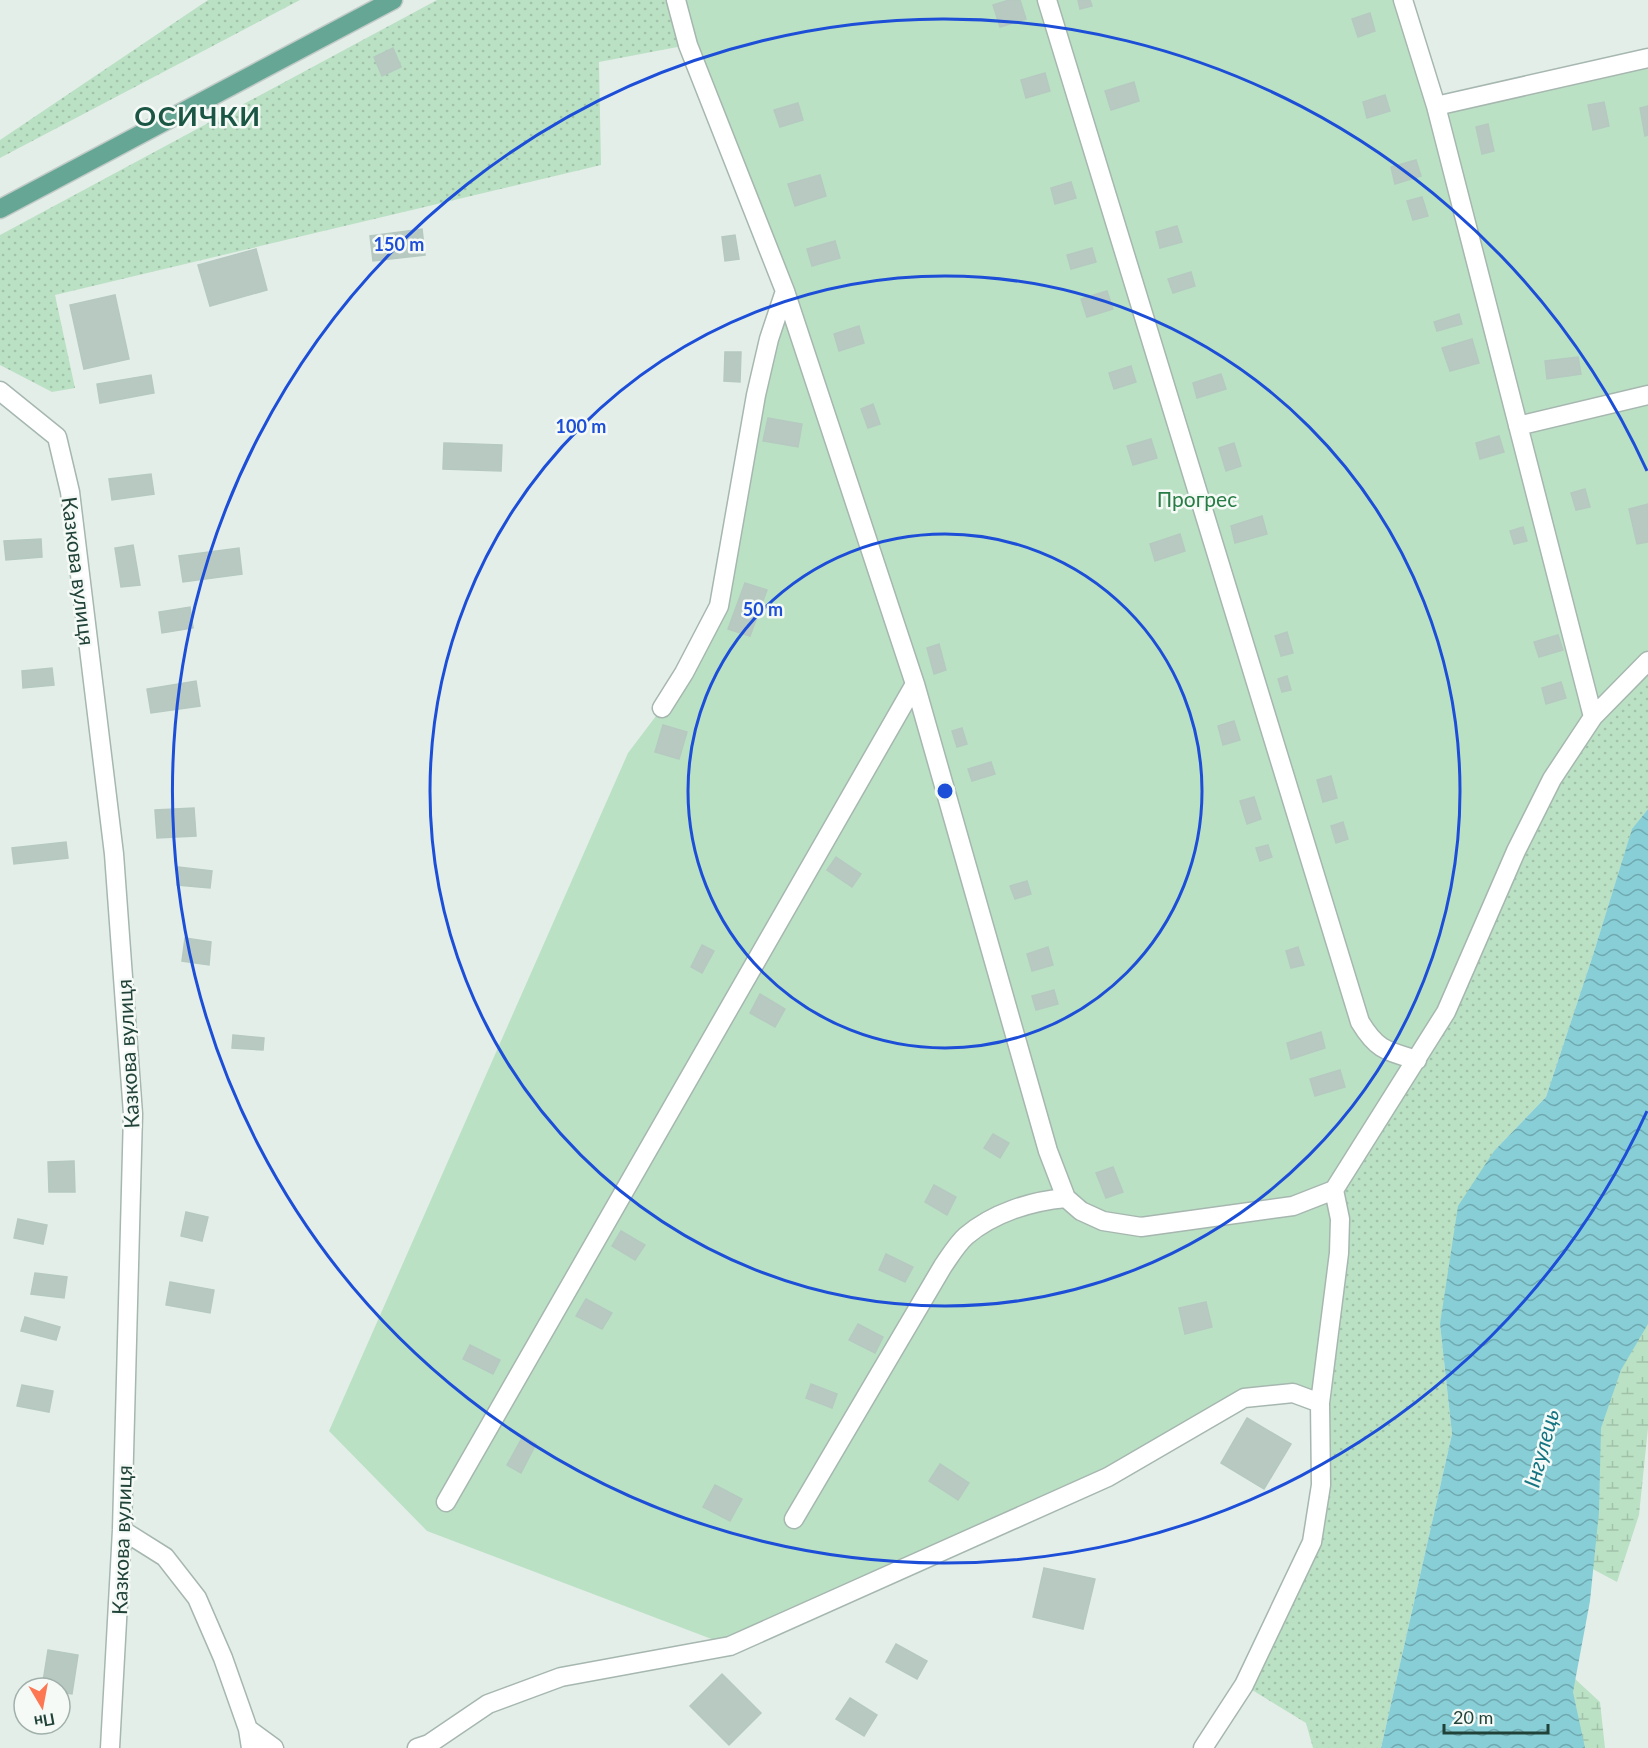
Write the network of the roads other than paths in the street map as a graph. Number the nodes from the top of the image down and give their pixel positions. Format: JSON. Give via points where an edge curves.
{"nodes":[{"id":1,"x":393,"y":0,"type":"edge"},
{"id":2,"x":676,"y":0,"type":"edge"},
{"id":3,"x":1047,"y":0,"type":"edge"},
{"id":4,"x":1403,"y":0,"type":"edge"},
{"id":5,"x":1648,"y":58,"type":"edge"},
{"id":6,"x":1436,"y":106,"type":"junction"},
{"id":7,"x":0,"y":209,"type":"edge"},
{"id":8,"x":785,"y":291,"type":"junction"},
{"id":9,"x":0,"y":391,"type":"edge"},
{"id":10,"x":1648,"y":395,"type":"edge"},
{"id":11,"x":1518,"y":426,"type":"junction"},
{"id":12,"x":1648,"y":661,"type":"edge"},
{"id":13,"x":915,"y":684,"type":"junction"},
{"id":14,"x":662,"y":708,"type":"dead end"},
{"id":15,"x":1593,"y":717,"type":"junction"},
{"id":16,"x":1417,"y":1060,"type":"junction"},
{"id":17,"x":1334,"y":1190,"type":"junction"},
{"id":18,"x":1066,"y":1198,"type":"junction"},
{"id":19,"x":1320,"y":1403,"type":"junction"},
{"id":20,"x":446,"y":1502,"type":"dead end"},
{"id":21,"x":794,"y":1519,"type":"dead end"},
{"id":22,"x":122,"y":1530,"type":"junction"},
{"id":23,"x":248,"y":1730,"type":"junction"},
{"id":24,"x":111,"y":1748,"type":"edge"},
{"id":25,"x":251,"y":1748,"type":"edge"},
{"id":26,"x":274,"y":1748,"type":"edge"},
{"id":27,"x":417,"y":1748,"type":"edge"},
{"id":28,"x":1203,"y":1748,"type":"edge"}],
"edges":[{"from":1,"to":7,"type":"main road"},
{"from":2,"to":8,"type":"street","via":[[688,45]]},
{"from":3,"to":16,"type":"street","via":[[1360,1022],[1372,1042]]},
{"from":4,"to":6,"type":"street"},
{"from":5,"to":6,"type":"street"},
{"from":6,"to":11,"type":"street"},
{"from":8,"to":13,"type":"street"},
{"from":8,"to":14,"type":"street","via":[[756,395],[719,606]]},
{"from":9,"to":22,"type":"street","name":"Казкова вулиця","via":[[57,437],[70,492],[114,854],[133,1114]]},
{"from":10,"to":11,"type":"street"},
{"from":11,"to":15,"type":"street"},
{"from":12,"to":15,"type":"street"},
{"from":13,"to":18,"type":"street","via":[[1048,1151]]},
{"from":13,"to":20,"type":"street"},
{"from":15,"to":16,"type":"street","via":[[1552,779],[1516,850],[1446,1011]]},
{"from":16,"to":17,"type":"street"},
{"from":17,"to":18,"type":"street","via":[[1293,1206],[1141,1227],[1103,1221],[1081,1211]]},
{"from":17,"to":19,"type":"street","via":[[1340,1219],[1339,1253]]},
{"from":18,"to":21,"type":"street","via":[[993,1217],[965,1237],[943,1266]]},
{"from":19,"to":27,"type":"street","via":[[1293,1393],[1244,1398],[1108,1477],[730,1646],[561,1677],[488,1704]]},
{"from":19,"to":28,"type":"street","via":[[1321,1485],[1312,1542],[1244,1684]]},
{"from":22,"to":23,"type":"street","via":[[165,1557],[197,1598]]},
{"from":22,"to":24,"type":"street","name":"Казкова вулиця"},
{"from":23,"to":25,"type":"street"},
{"from":23,"to":26,"type":"street"}]}
